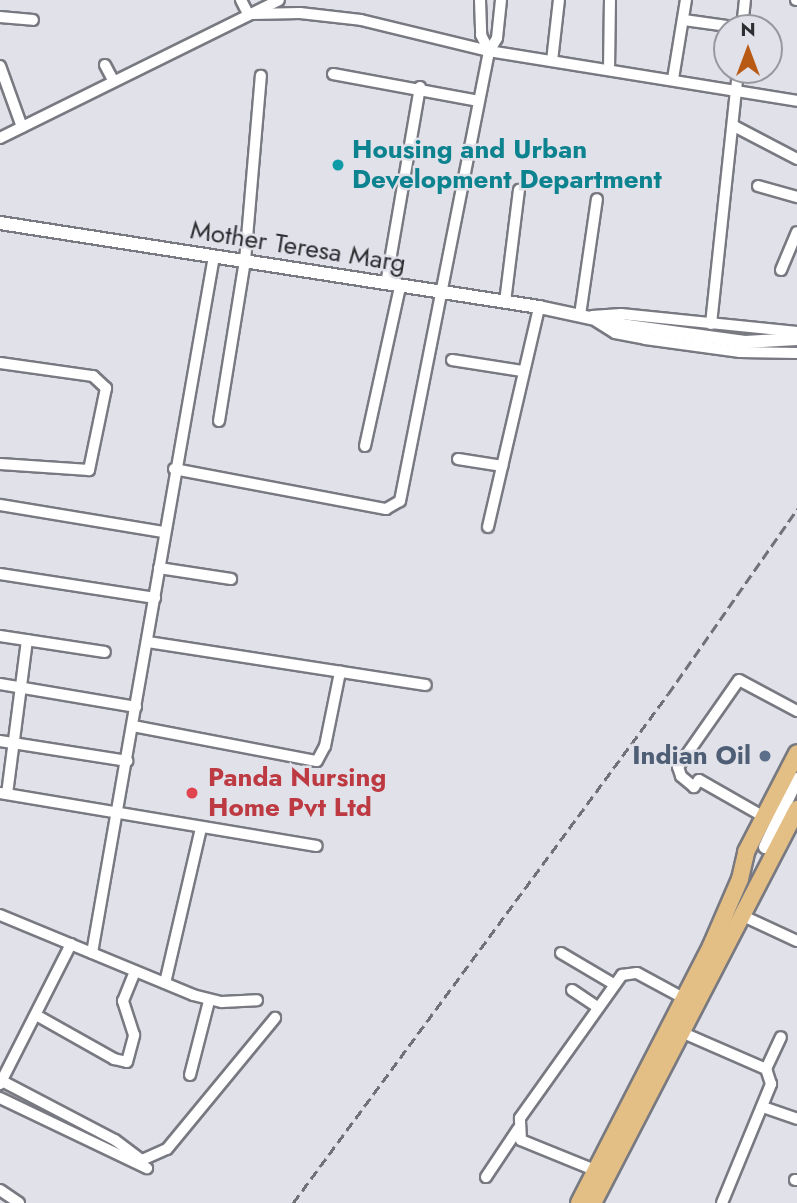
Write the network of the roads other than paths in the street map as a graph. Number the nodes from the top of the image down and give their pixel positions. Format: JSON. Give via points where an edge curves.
{"nodes":[{"id":1,"x":241,"y":0,"type":"edge"},
{"id":2,"x":279,"y":0,"type":"edge"},
{"id":3,"x":481,"y":0,"type":"edge"},
{"id":4,"x":501,"y":0,"type":"edge"},
{"id":5,"x":559,"y":0,"type":"edge"},
{"id":6,"x":610,"y":0,"type":"edge"},
{"id":7,"x":685,"y":0,"type":"edge"},
{"id":8,"x":745,"y":0,"type":"edge"},
{"id":9,"x":248,"y":14,"type":"junction"},
{"id":10,"x":0,"y":17,"type":"edge"},
{"id":11,"x":33,"y":20,"type":"dead end"},
{"id":12,"x":684,"y":20,"type":"junction"},
{"id":13,"x":489,"y":51,"type":"junction"},
{"id":14,"x":552,"y":61,"type":"junction"},
{"id":15,"x":105,"y":65,"type":"dead end"},
{"id":16,"x":0,"y":66,"type":"edge"},
{"id":17,"x":609,"y":70,"type":"junction"},
{"id":18,"x":333,"y":74,"type":"dead end"},
{"id":19,"x":261,"y":76,"type":"dead end"},
{"id":20,"x":673,"y":79,"type":"junction"},
{"id":21,"x":113,"y":80,"type":"junction"},
{"id":22,"x":737,"y":84,"type":"edge"},
{"id":23,"x":420,"y":88,"type":"junction"},
{"id":24,"x":737,"y":90,"type":"junction"},
{"id":25,"x":478,"y":101,"type":"junction"},
{"id":26,"x":797,"y":101,"type":"edge"},
{"id":27,"x":734,"y":126,"type":"junction"},
{"id":28,"x":22,"y":127,"type":"junction"},
{"id":29,"x":0,"y":138,"type":"edge"},
{"id":30,"x":797,"y":159,"type":"edge"},
{"id":31,"x":758,"y":186,"type":"dead end"},
{"id":32,"x":519,"y":190,"type":"dead end"},
{"id":33,"x":797,"y":197,"type":"edge"},
{"id":34,"x":597,"y":199,"type":"dead end"},
{"id":35,"x":0,"y":223,"type":"edge"},
{"id":36,"x":797,"y":232,"type":"edge"},
{"id":37,"x":214,"y":256,"type":"junction"},
{"id":38,"x":245,"y":261,"type":"junction"},
{"id":39,"x":781,"y":271,"type":"dead end"},
{"id":40,"x":386,"y":284,"type":"junction"},
{"id":41,"x":400,"y":287,"type":"junction"},
{"id":42,"x":440,"y":293,"type":"junction"},
{"id":43,"x":505,"y":302,"type":"junction"},
{"id":44,"x":538,"y":307,"type":"junction"},
{"id":45,"x":584,"y":315,"type":"junction"},
{"id":46,"x":711,"y":324,"type":"junction"},
{"id":47,"x":797,"y":332,"type":"edge"},
{"id":48,"x":797,"y":339,"type":"edge"},
{"id":49,"x":797,"y":353,"type":"edge"},
{"id":50,"x":452,"y":360,"type":"dead end"},
{"id":51,"x":0,"y":363,"type":"edge"},
{"id":52,"x":522,"y":370,"type":"junction"},
{"id":53,"x":219,"y":421,"type":"dead end"},
{"id":54,"x":365,"y":446,"type":"dead end"},
{"id":55,"x":458,"y":459,"type":"dead end"},
{"id":56,"x":0,"y":464,"type":"edge"},
{"id":57,"x":502,"y":466,"type":"junction"},
{"id":58,"x":174,"y":469,"type":"junction"},
{"id":59,"x":0,"y":505,"type":"edge"},
{"id":60,"x":488,"y":527,"type":"dead end"},
{"id":61,"x":163,"y":532,"type":"junction"},
{"id":62,"x":159,"y":568,"type":"junction"},
{"id":63,"x":0,"y":574,"type":"edge"},
{"id":64,"x":231,"y":579,"type":"dead end"},
{"id":65,"x":155,"y":598,"type":"junction"},
{"id":66,"x":0,"y":636,"type":"edge"},
{"id":67,"x":27,"y":640,"type":"junction"},
{"id":68,"x":148,"y":642,"type":"junction"},
{"id":69,"x":104,"y":652,"type":"dead end"},
{"id":70,"x":340,"y":672,"type":"junction"},
{"id":71,"x":0,"y":684,"type":"edge"},
{"id":72,"x":426,"y":685,"type":"dead end"},
{"id":73,"x":21,"y":687,"type":"junction"},
{"id":74,"x":136,"y":707,"type":"junction"},
{"id":75,"x":797,"y":711,"type":"edge"},
{"id":76,"x":132,"y":726,"type":"junction"},
{"id":77,"x":0,"y":741,"type":"edge"},
{"id":78,"x":13,"y":743,"type":"junction"},
{"id":79,"x":797,"y":754,"type":"edge"},
{"id":80,"x":127,"y":761,"type":"junction"},
{"id":81,"x":797,"y":779,"type":"edge"},
{"id":82,"x":4,"y":794,"type":"edge"},
{"id":83,"x":797,"y":809,"type":"edge"},
{"id":84,"x":117,"y":814,"type":"junction"},
{"id":85,"x":766,"y":818,"type":"junction"},
{"id":86,"x":792,"y":827,"type":"edge"},
{"id":87,"x":201,"y":828,"type":"junction"},
{"id":88,"x":317,"y":846,"type":"dead end"},
{"id":89,"x":759,"y":857,"type":"junction"},
{"id":90,"x":0,"y":915,"type":"edge"},
{"id":91,"x":741,"y":915,"type":"junction"},
{"id":92,"x":797,"y":940,"type":"edge"},
{"id":93,"x":71,"y":944,"type":"junction"},
{"id":94,"x":92,"y":953,"type":"junction"},
{"id":95,"x":561,"y":953,"type":"dead end"},
{"id":96,"x":135,"y":971,"type":"junction"},
{"id":97,"x":164,"y":983,"type":"junction"},
{"id":98,"x":612,"y":983,"type":"junction"},
{"id":99,"x":572,"y":990,"type":"dead end"},
{"id":100,"x":685,"y":999,"type":"junction"},
{"id":101,"x":257,"y":1000,"type":"dead end"},
{"id":102,"x":209,"y":1001,"type":"junction"},
{"id":103,"x":596,"y":1006,"type":"junction"},
{"id":104,"x":36,"y":1015,"type":"junction"},
{"id":105,"x":275,"y":1018,"type":"dead end"},
{"id":106,"x":681,"y":1032,"type":"junction"},
{"id":107,"x":780,"y":1038,"type":"dead end"},
{"id":108,"x":766,"y":1069,"type":"junction"},
{"id":109,"x":190,"y":1074,"type":"dead end"},
{"id":110,"x":1,"y":1082,"type":"edge"},
{"id":111,"x":0,"y":1098,"type":"edge"},
{"id":112,"x":762,"y":1107,"type":"junction"},
{"id":113,"x":797,"y":1119,"type":"edge"},
{"id":114,"x":518,"y":1129,"type":"junction"},
{"id":115,"x":147,"y":1168,"type":"dead end"},
{"id":116,"x":597,"y":1171,"type":"junction"},
{"id":117,"x":486,"y":1177,"type":"dead end"},
{"id":118,"x":0,"y":1190,"type":"edge"},
{"id":119,"x":19,"y":1203,"type":"edge"},
{"id":120,"x":579,"y":1203,"type":"edge"},
{"id":121,"x":593,"y":1203,"type":"edge"},
{"id":122,"x":722,"y":1203,"type":"edge"}],
"edges":[{"from":1,"to":9,"type":"street"},
{"from":2,"to":9,"type":"street"},
{"from":3,"to":13,"type":"street","via":[[481,35]]},
{"from":4,"to":13,"type":"street","via":[[496,38]]},
{"from":5,"to":14,"type":"street"},
{"from":6,"to":17,"type":"street"},
{"from":7,"to":12,"type":"street"},
{"from":8,"to":12,"type":"street","via":[[742,28]]},
{"from":9,"to":13,"type":"street","via":[[300,13],[361,20]]},
{"from":9,"to":21,"type":"street"},
{"from":10,"to":11,"type":"street"},
{"from":12,"to":20,"type":"street"},
{"from":13,"to":14,"type":"street"},
{"from":13,"to":25,"type":"street"},
{"from":14,"to":17,"type":"street"},
{"from":15,"to":21,"type":"street"},
{"from":16,"to":28,"type":"street"},
{"from":17,"to":20,"type":"street"},
{"from":18,"to":23,"type":"street"},
{"from":19,"to":38,"type":"street"},
{"from":20,"to":24,"type":"street"},
{"from":21,"to":28,"type":"street"},
{"from":22,"to":24,"type":"street"},
{"from":23,"to":25,"type":"street"},
{"from":23,"to":40,"type":"street"},
{"from":24,"to":26,"type":"street"},
{"from":24,"to":27,"type":"street"},
{"from":25,"to":42,"type":"street"},
{"from":27,"to":30,"type":"street"},
{"from":27,"to":46,"type":"street"},
{"from":28,"to":29,"type":"street"},
{"from":31,"to":33,"type":"street"},
{"from":32,"to":43,"type":"street"},
{"from":34,"to":45,"type":"street"},
{"from":35,"to":37,"type":"street","name":"Mother Teresa Marg"},
{"from":36,"to":39,"type":"street"},
{"from":37,"to":38,"type":"street","name":"Mother Teresa Marg"},
{"from":37,"to":58,"type":"street"},
{"from":38,"to":40,"type":"street","name":"Mother Teresa Marg"},
{"from":38,"to":53,"type":"street"},
{"from":40,"to":41,"type":"street","name":"Mother Teresa Marg"},
{"from":41,"to":42,"type":"street","name":"Mother Teresa Marg"},
{"from":41,"to":54,"type":"street"},
{"from":42,"to":43,"type":"street","name":"Mother Teresa Marg"},
{"from":42,"to":58,"type":"street","via":[[403,494],[395,506],[386,509]]},
{"from":43,"to":44,"type":"street","name":"Mother Teresa Marg"},
{"from":44,"to":45,"type":"street","name":"Mother Teresa Marg"},
{"from":44,"to":52,"type":"street"},
{"from":45,"to":46,"type":"street","name":"Mother Teresa Marg","via":[[621,314]]},
{"from":45,"to":48,"type":"street","name":"Mother Teresa Marg","via":[[628,326],[745,342]]},
{"from":45,"to":49,"type":"street","name":"Mother Teresa Marg","via":[[615,333],[645,339],[740,352]]},
{"from":46,"to":47,"type":"street","name":"Mother Teresa Marg"},
{"from":50,"to":52,"type":"street"},
{"from":51,"to":56,"type":"street","via":[[93,376],[106,388],[89,470]]},
{"from":52,"to":57,"type":"street"},
{"from":55,"to":57,"type":"street"},
{"from":57,"to":60,"type":"street"},
{"from":58,"to":61,"type":"street"},
{"from":59,"to":61,"type":"street"},
{"from":61,"to":62,"type":"street"},
{"from":62,"to":64,"type":"street"},
{"from":62,"to":65,"type":"street"},
{"from":63,"to":65,"type":"street"},
{"from":65,"to":68,"type":"street"},
{"from":66,"to":67,"type":"street"},
{"from":67,"to":69,"type":"street"},
{"from":67,"to":73,"type":"street"},
{"from":68,"to":70,"type":"street"},
{"from":68,"to":74,"type":"street"},
{"from":70,"to":72,"type":"street"},
{"from":70,"to":76,"type":"street","via":[[325,746],[317,761]]},
{"from":71,"to":73,"type":"street"},
{"from":73,"to":74,"type":"street"},
{"from":73,"to":78,"type":"street"},
{"from":74,"to":76,"type":"street"},
{"from":75,"to":85,"type":"street","via":[[739,680],[678,767],[694,787],[699,780]]},
{"from":76,"to":80,"type":"street"},
{"from":77,"to":78,"type":"street"},
{"from":78,"to":80,"type":"street"},
{"from":78,"to":82,"type":"street"},
{"from":79,"to":85,"type":"main road"},
{"from":80,"to":84,"type":"street"},
{"from":81,"to":89,"type":"street"},
{"from":82,"to":84,"type":"street"},
{"from":83,"to":86,"type":"main road"},
{"from":84,"to":87,"type":"street"},
{"from":84,"to":94,"type":"street"},
{"from":85,"to":89,"type":"main road"},
{"from":86,"to":89,"type":"main road"},
{"from":87,"to":88,"type":"street"},
{"from":87,"to":97,"type":"street"},
{"from":89,"to":91,"type":"main road"},
{"from":89,"to":100,"type":"main road","via":[[740,879]]},
{"from":90,"to":93,"type":"street"},
{"from":91,"to":92,"type":"street"},
{"from":91,"to":106,"type":"main road"},
{"from":93,"to":94,"type":"street"},
{"from":93,"to":104,"type":"street"},
{"from":94,"to":96,"type":"street"},
{"from":95,"to":98,"type":"street"},
{"from":96,"to":97,"type":"street"},
{"from":96,"to":104,"type":"street","via":[[122,1001],[134,1035],[127,1062]]},
{"from":97,"to":102,"type":"street"},
{"from":98,"to":100,"type":"street","via":[[622,975],[638,973]]},
{"from":98,"to":103,"type":"street"},
{"from":99,"to":103,"type":"street"},
{"from":100,"to":116,"type":"main road"},
{"from":101,"to":102,"type":"street"},
{"from":102,"to":109,"type":"street"},
{"from":103,"to":114,"type":"street","via":[[526,1108]]},
{"from":104,"to":110,"type":"street"},
{"from":105,"to":110,"type":"street","via":[[167,1149],[142,1160],[114,1140]]},
{"from":106,"to":108,"type":"street"},
{"from":106,"to":121,"type":"main road"},
{"from":107,"to":108,"type":"street"},
{"from":108,"to":112,"type":"street","via":[[771,1084]]},
{"from":111,"to":115,"type":"street"},
{"from":112,"to":113,"type":"street"},
{"from":112,"to":122,"type":"street"},
{"from":114,"to":116,"type":"street","via":[[522,1140]]},
{"from":114,"to":117,"type":"street"},
{"from":116,"to":120,"type":"main road"},
{"from":118,"to":119,"type":"street"}]}
